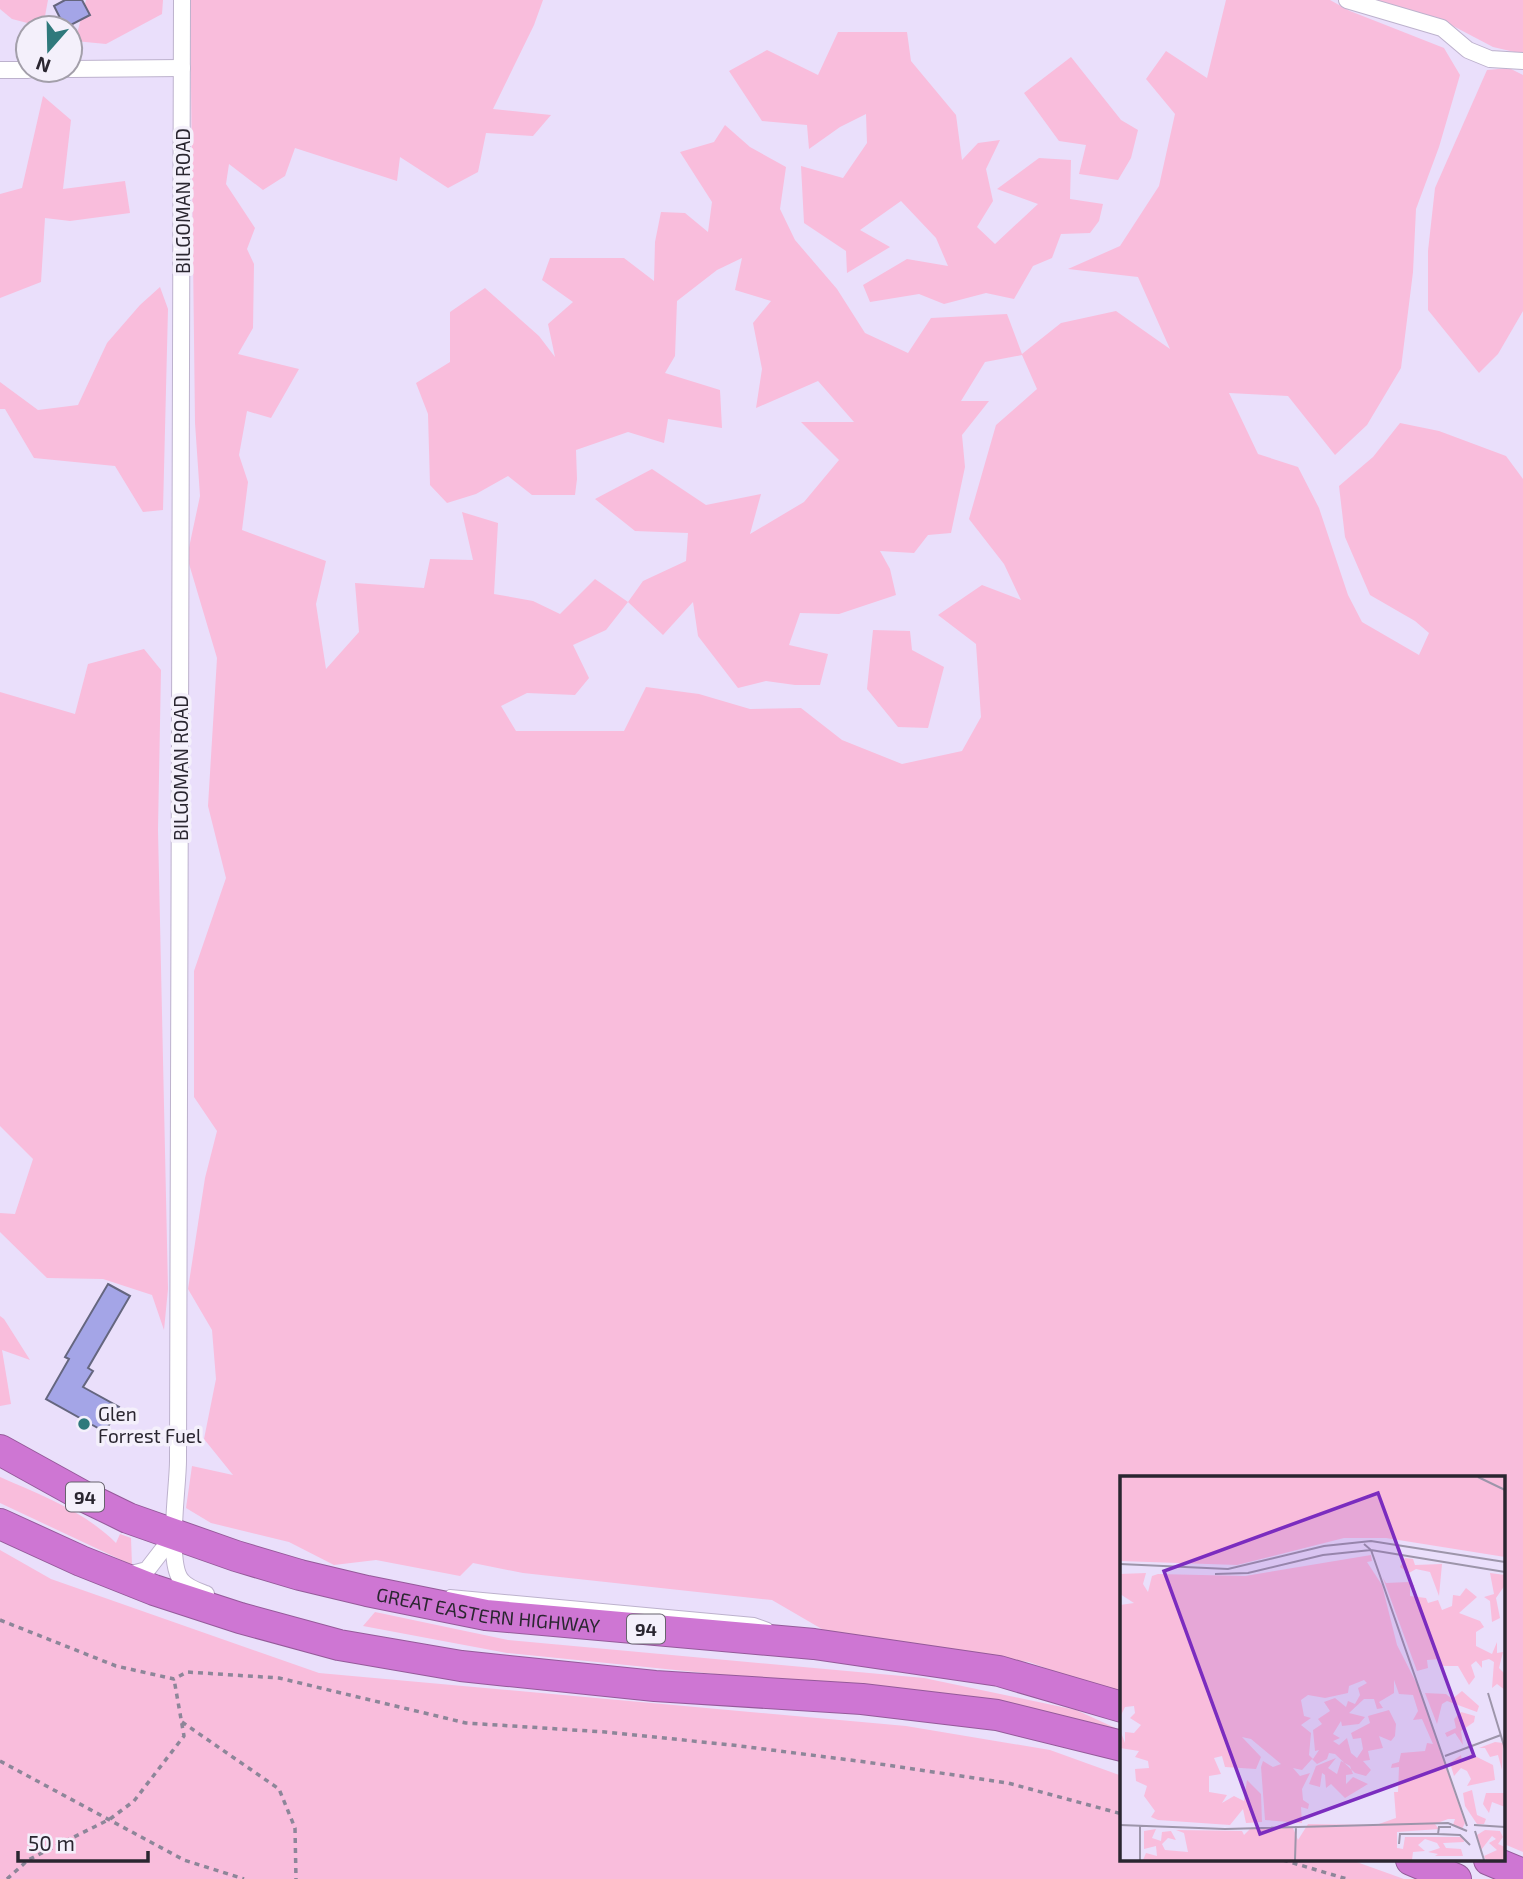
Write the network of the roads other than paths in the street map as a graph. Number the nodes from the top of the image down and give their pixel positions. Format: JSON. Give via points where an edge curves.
{"nodes":[{"id":1,"x":182,"y":0,"type":"edge"},
{"id":2,"x":1347,"y":0,"type":"edge"},
{"id":3,"x":1523,"y":61,"type":"edge"},
{"id":4,"x":182,"y":68,"type":"junction"},
{"id":5,"x":84,"y":69,"type":"edge"},
{"id":6,"x":0,"y":1450,"type":"edge"},
{"id":7,"x":0,"y":1524,"type":"edge"},
{"id":8,"x":174,"y":1535,"type":"junction"},
{"id":9,"x":121,"y":1577,"type":"junction"},
{"id":10,"x":240,"y":1618,"type":"junction"},
{"id":11,"x":1120,"y":1706,"type":"edge"},
{"id":12,"x":1120,"y":1746,"type":"edge"},
{"id":13,"x":1416,"y":1862,"type":"edge"},
{"id":14,"x":1494,"y":1862,"type":"edge"},
{"id":15,"x":1523,"y":1874,"type":"edge"},
{"id":16,"x":1456,"y":1879,"type":"edge"}],
"edges":[{"from":1,"to":4,"type":"street","name":"BILGOMAN ROAD"},
{"from":2,"to":3,"type":"street","via":[[1442,28],[1468,50],[1490,59]]},
{"from":4,"to":5,"type":"street"},
{"from":4,"to":8,"type":"street","name":"BILGOMAN ROAD","via":[[178,1461]]},
{"from":6,"to":8,"type":"highway","name":"GREAT EASTERN HIGHWAY","number":"94","via":[[85,1497]]},
{"from":7,"to":9,"type":"highway"},
{"from":8,"to":9,"type":"street","via":[[147,1570]]},
{"from":8,"to":10,"type":"street","name":"BILGOMAN ROAD","via":[[175,1569],[182,1582],[217,1599]]},
{"from":8,"to":11,"type":"highway","name":"GREAT EASTERN HIGHWAY","number":"94","via":[[300,1575],[486,1615],[814,1644],[999,1671]]},
{"from":9,"to":10,"type":"highway"},
{"from":10,"to":12,"type":"highway","via":[[339,1645],[461,1666],[655,1686],[876,1700],[997,1716]]},
{"from":13,"to":16,"type":"highway"},
{"from":14,"to":15,"type":"highway"}]}
